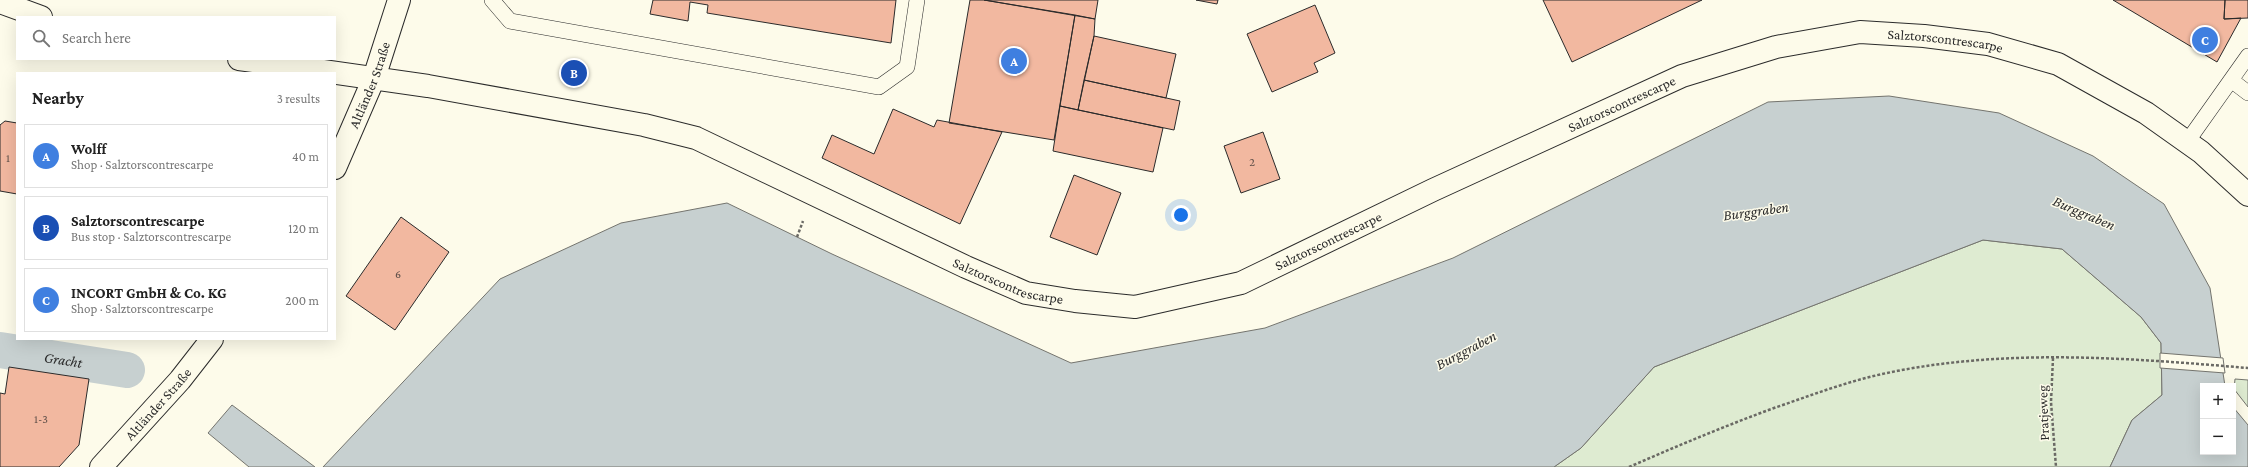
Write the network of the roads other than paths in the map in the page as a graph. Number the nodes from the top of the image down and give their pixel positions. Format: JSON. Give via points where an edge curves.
{"nodes":[{"id":1,"x":399,"y":0,"type":"edge"},
{"id":2,"x":492,"y":0,"type":"edge"},
{"id":3,"x":917,"y":0,"type":"edge"},
{"id":4,"x":0,"y":2,"type":"edge"},
{"id":5,"x":38,"y":16,"type":"edge"},
{"id":6,"x":2248,"y":56,"type":"edge"},
{"id":7,"x":246,"y":60,"type":"edge"},
{"id":8,"x":331,"y":72,"type":"edge"},
{"id":9,"x":336,"y":73,"type":"edge"},
{"id":10,"x":374,"y":78,"type":"junction"},
{"id":11,"x":2231,"y":80,"type":"junction"},
{"id":12,"x":2248,"y":93,"type":"edge"},
{"id":13,"x":2187,"y":142,"type":"junction"},
{"id":14,"x":336,"y":166,"type":"edge"},
{"id":15,"x":2248,"y":195,"type":"edge"},
{"id":16,"x":211,"y":340,"type":"edge"},
{"id":17,"x":102,"y":467,"type":"edge"}],
"edges":[{"from":1,"to":10,"type":"street","name":"Altländer Straße"},
{"from":2,"to":3,"type":"lane","via":[[510,21],[878,87],[907,67]]},
{"from":4,"to":5,"type":"street"},
{"from":6,"to":11,"type":"lane"},
{"from":7,"to":8,"type":"street","name":"Salztorscontrescarpe"},
{"from":9,"to":10,"type":"street","name":"Salztorscontrescarpe"},
{"from":10,"to":13,"type":"street","name":"Salztorscontrescarpe","via":[[572,111],[696,138],[1026,293],[1135,307],[1241,283],[1433,190],[1682,76],[1776,47],[1860,32],[1988,44],[2058,64],[2146,113]]},
{"from":10,"to":14,"type":"street","name":"Altländer Straße"},
{"from":11,"to":12,"type":"lane"},
{"from":11,"to":13,"type":"lane"},
{"from":13,"to":15,"type":"street","name":"Salztorscontrescarpe"},
{"from":16,"to":17,"type":"street","name":"Altländer Straße","via":[[180,380]]}]}
